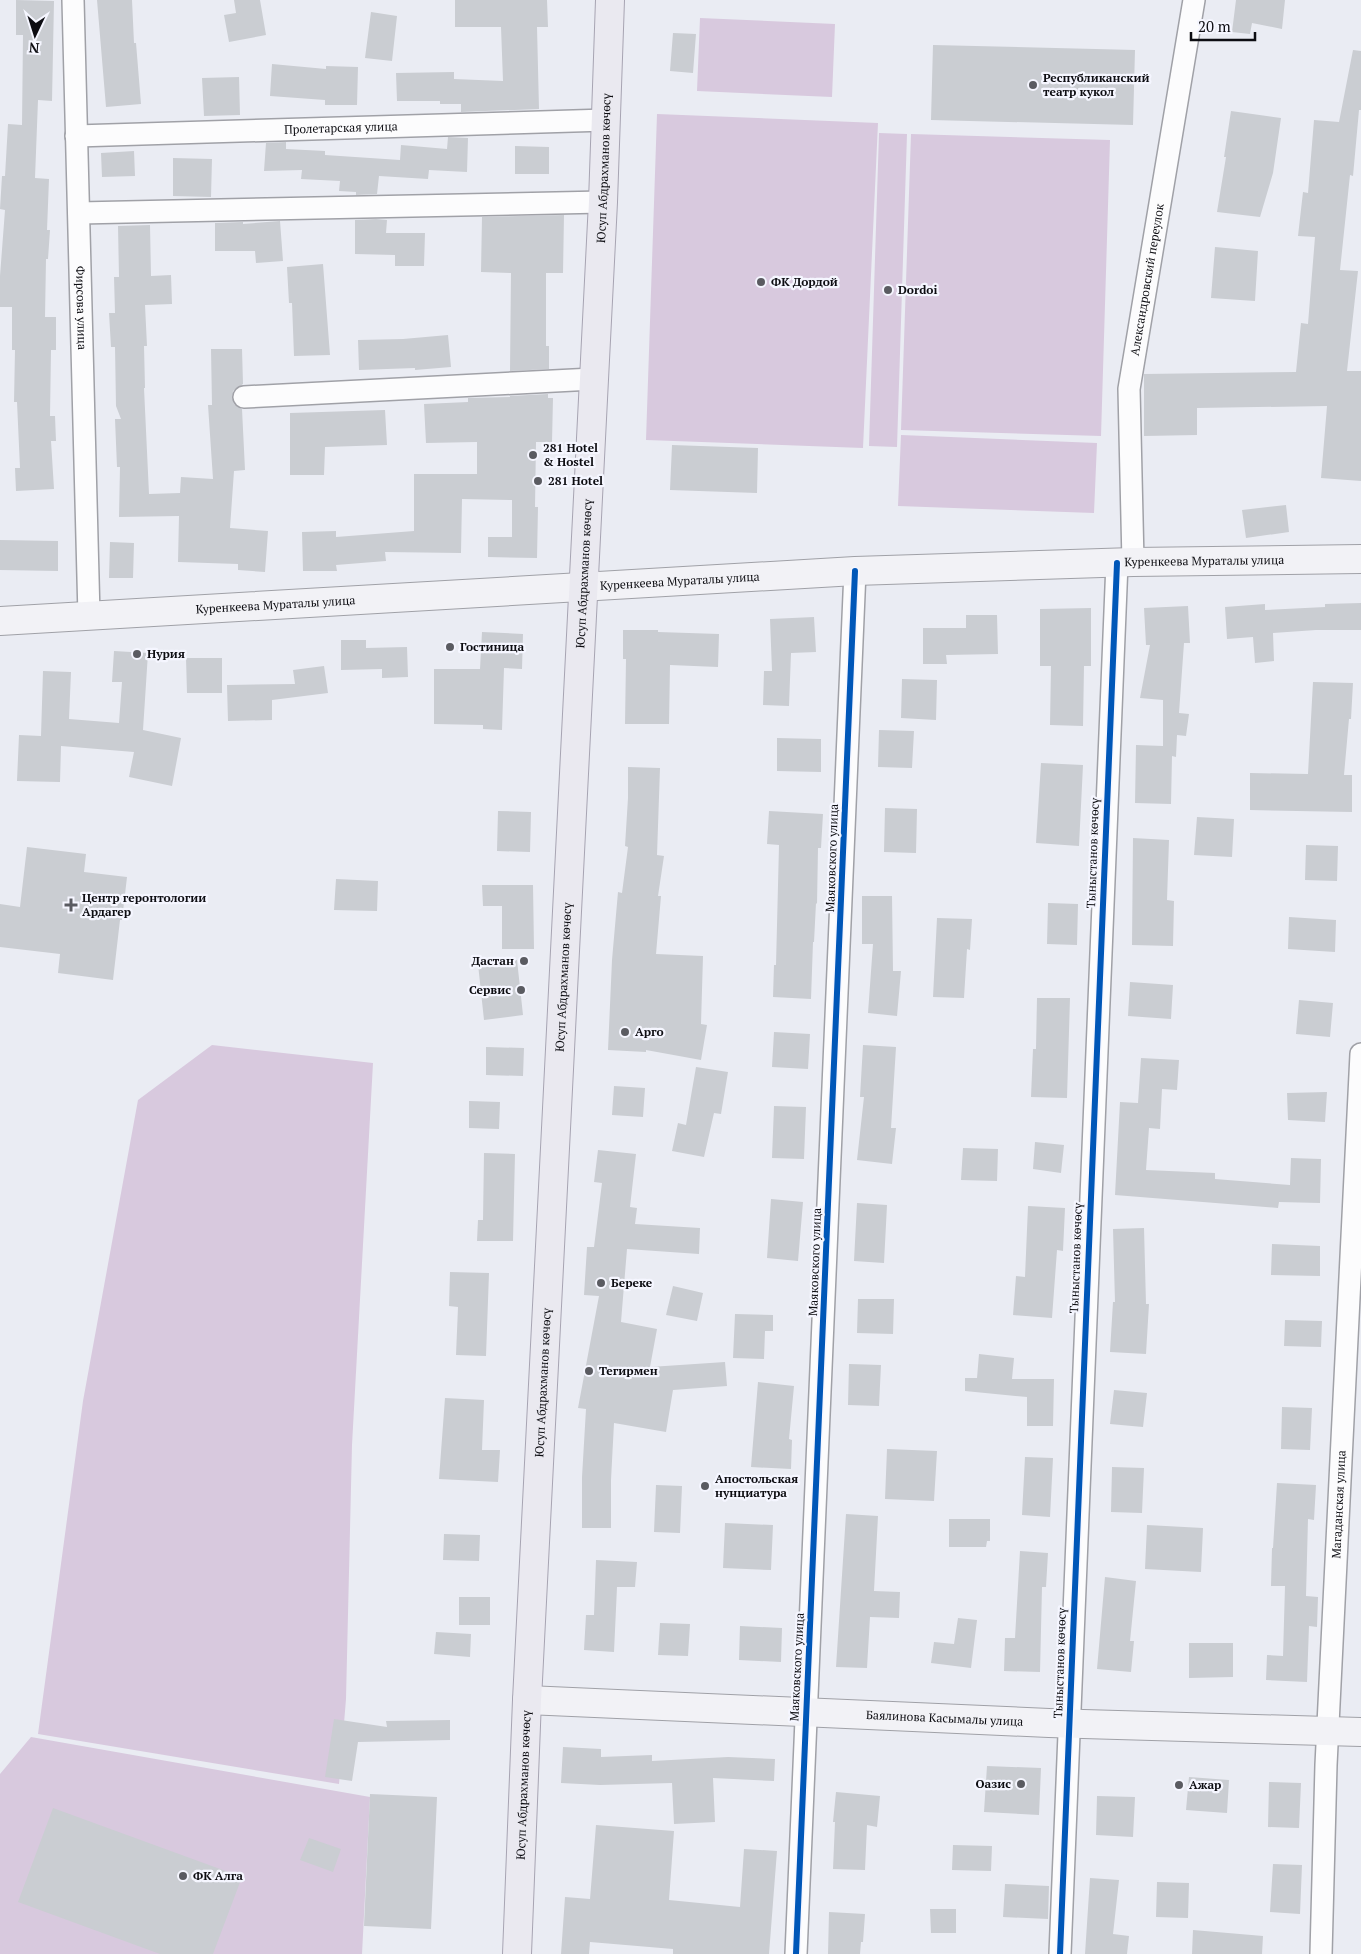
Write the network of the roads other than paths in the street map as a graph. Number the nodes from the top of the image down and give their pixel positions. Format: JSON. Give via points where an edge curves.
{"nodes":[{"id":1,"x":73,"y":0,"type":"edge"},
{"id":2,"x":610,"y":0,"type":"edge"},
{"id":3,"x":1194,"y":0,"type":"edge"},
{"id":4,"x":606,"y":120,"type":"junction"},
{"id":5,"x":76,"y":136,"type":"junction"},
{"id":6,"x":603,"y":202,"type":"junction"},
{"id":7,"x":79,"y":213,"type":"junction"},
{"id":8,"x":593,"y":379,"type":"junction"},
{"id":9,"x":244,"y":397,"type":"dead end"},
{"id":10,"x":1361,"y":559,"type":"edge"},
{"id":11,"x":1125,"y":563,"type":"junction"},
{"id":12,"x":855,"y":571,"type":"junction"},
{"id":13,"x":584,"y":588,"type":"junction"},
{"id":14,"x":89,"y":616,"type":"junction"},
{"id":15,"x":0,"y":621,"type":"edge"},
{"id":16,"x":1361,"y":1054,"type":"edge"},
{"id":17,"x":527,"y":1700,"type":"junction"},
{"id":18,"x":806,"y":1714,"type":"junction"},
{"id":19,"x":1069,"y":1724,"type":"junction"},
{"id":20,"x":1328,"y":1731,"type":"junction"},
{"id":21,"x":1361,"y":1732,"type":"edge"},
{"id":22,"x":517,"y":1954,"type":"edge"},
{"id":23,"x":796,"y":1954,"type":"edge"},
{"id":24,"x":1060,"y":1954,"type":"edge"},
{"id":25,"x":1321,"y":1954,"type":"edge"}],
"edges":[{"from":1,"to":5,"type":"street","name":"Фирсова улица"},
{"from":2,"to":4,"type":"main road","name":"Юсуп Абдрахманов көчөсү"},
{"from":3,"to":11,"type":"street","name":"Александровский переулок","via":[[1129,389]]},
{"from":4,"to":5,"type":"street","name":"Пролетарская улица"},
{"from":4,"to":6,"type":"main road","name":"Юсуп Абдрахманов көчөсү"},
{"from":5,"to":7,"type":"street","name":"Фирсова улица"},
{"from":6,"to":7,"type":"street"},
{"from":6,"to":8,"type":"main road","name":"Юсуп Абдрахманов көчөсү"},
{"from":7,"to":14,"type":"street","name":"Фирсова улица"},
{"from":8,"to":9,"type":"street"},
{"from":8,"to":13,"type":"main road","name":"Юсуп Абдрахманов көчөсү"},
{"from":10,"to":11,"type":"street","name":"Куренкеева Мураталы улица"},
{"from":11,"to":12,"type":"street","name":"Куренкеева Мураталы улица"},
{"from":11,"to":19,"type":"street","name":"Тыныстанов көчөсү"},
{"from":12,"to":13,"type":"street","name":"Куренкеева Мураталы улица"},
{"from":12,"to":18,"type":"street","name":"Маяковского улица"},
{"from":13,"to":14,"type":"street","name":"Куренкеева Мураталы улица"},
{"from":13,"to":17,"type":"main road","name":"Юсуп Абдрахманов көчөсү"},
{"from":14,"to":15,"type":"street","name":"Куренкеева Мураталы улица"},
{"from":16,"to":20,"type":"street","name":"Магаданская улица"},
{"from":17,"to":18,"type":"street","name":"Баялинова Касымалы улица"},
{"from":17,"to":22,"type":"main road","name":"Юсуп Абдрахманов көчөсү"},
{"from":18,"to":19,"type":"street","name":"Баялинова Касымалы улица"},
{"from":18,"to":23,"type":"street","name":"Маяковского улица"},
{"from":19,"to":20,"type":"street","name":"Баялинова Касымалы улица"},
{"from":19,"to":24,"type":"street","name":"Тыныстанов көчөсү"},
{"from":20,"to":21,"type":"street","name":"Баялинова Касымалы улица"},
{"from":20,"to":25,"type":"street","name":"Магаданская улица"}]}
